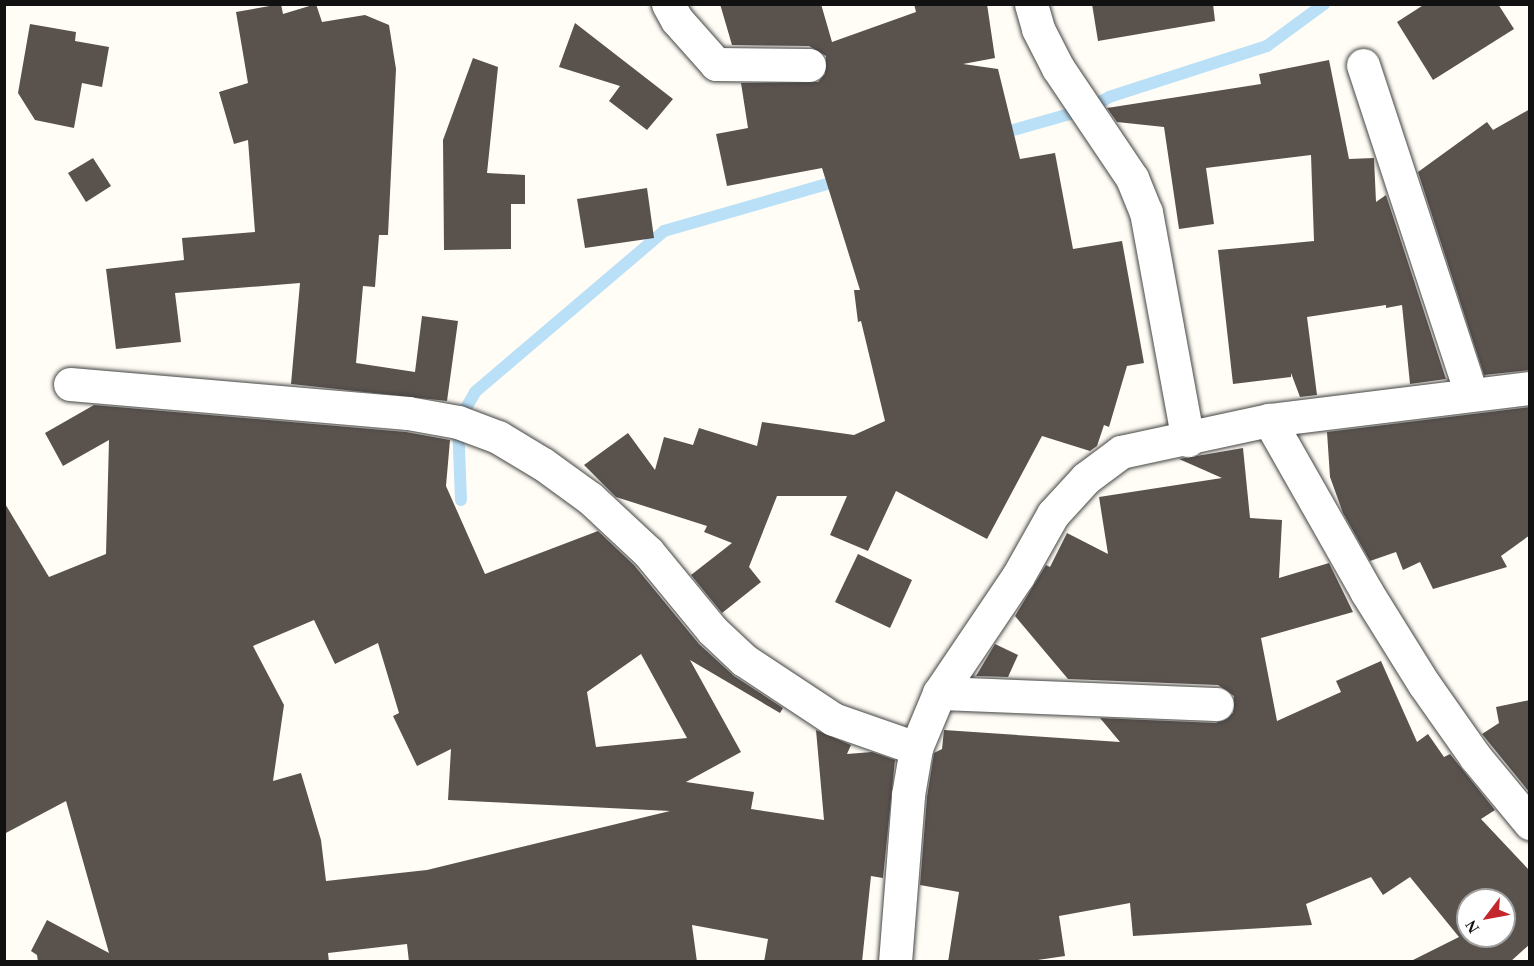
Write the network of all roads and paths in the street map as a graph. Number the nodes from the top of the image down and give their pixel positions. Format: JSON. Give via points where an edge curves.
{"nodes":[{"id":1,"x":668,"y":4,"type":"edge"},
{"id":2,"x":1031,"y":4,"type":"edge"},
{"id":3,"x":809,"y":65,"type":"dead end"},
{"id":4,"x":1364,"y":65,"type":"dead end"},
{"id":5,"x":70,"y":384,"type":"dead end"},
{"id":6,"x":1530,"y":387,"type":"edge"},
{"id":7,"x":1471,"y":394,"type":"junction"},
{"id":8,"x":1269,"y":420,"type":"junction"},
{"id":9,"x":1188,"y":440,"type":"junction"},
{"id":10,"x":939,"y":693,"type":"junction"},
{"id":11,"x":1217,"y":704,"type":"dead end"},
{"id":12,"x":915,"y":748,"type":"junction"},
{"id":13,"x":1530,"y":823,"type":"edge"},
{"id":14,"x":895,"y":962,"type":"edge"}],
"edges":[{"from":1,"to":3,"type":"street","via":[[676,20],[716,64]]},
{"from":2,"to":9,"type":"street","via":[[1038,29],[1058,68],[1132,178],[1146,212]]},
{"from":4,"to":7,"type":"street"},
{"from":5,"to":12,"type":"street","via":[[408,413],[458,422],[498,437],[590,498],[648,552],[712,630],[744,660],[833,719]]},
{"from":6,"to":7,"type":"street"},
{"from":7,"to":8,"type":"street"},
{"from":8,"to":9,"type":"street"},
{"from":8,"to":13,"type":"street","via":[[1424,684],[1476,759]]},
{"from":9,"to":10,"type":"street","via":[[1121,452],[1086,478],[1053,514],[1018,576]]},
{"from":10,"to":11,"type":"street"},
{"from":10,"to":12,"type":"street"},
{"from":12,"to":14,"type":"street"}]}
